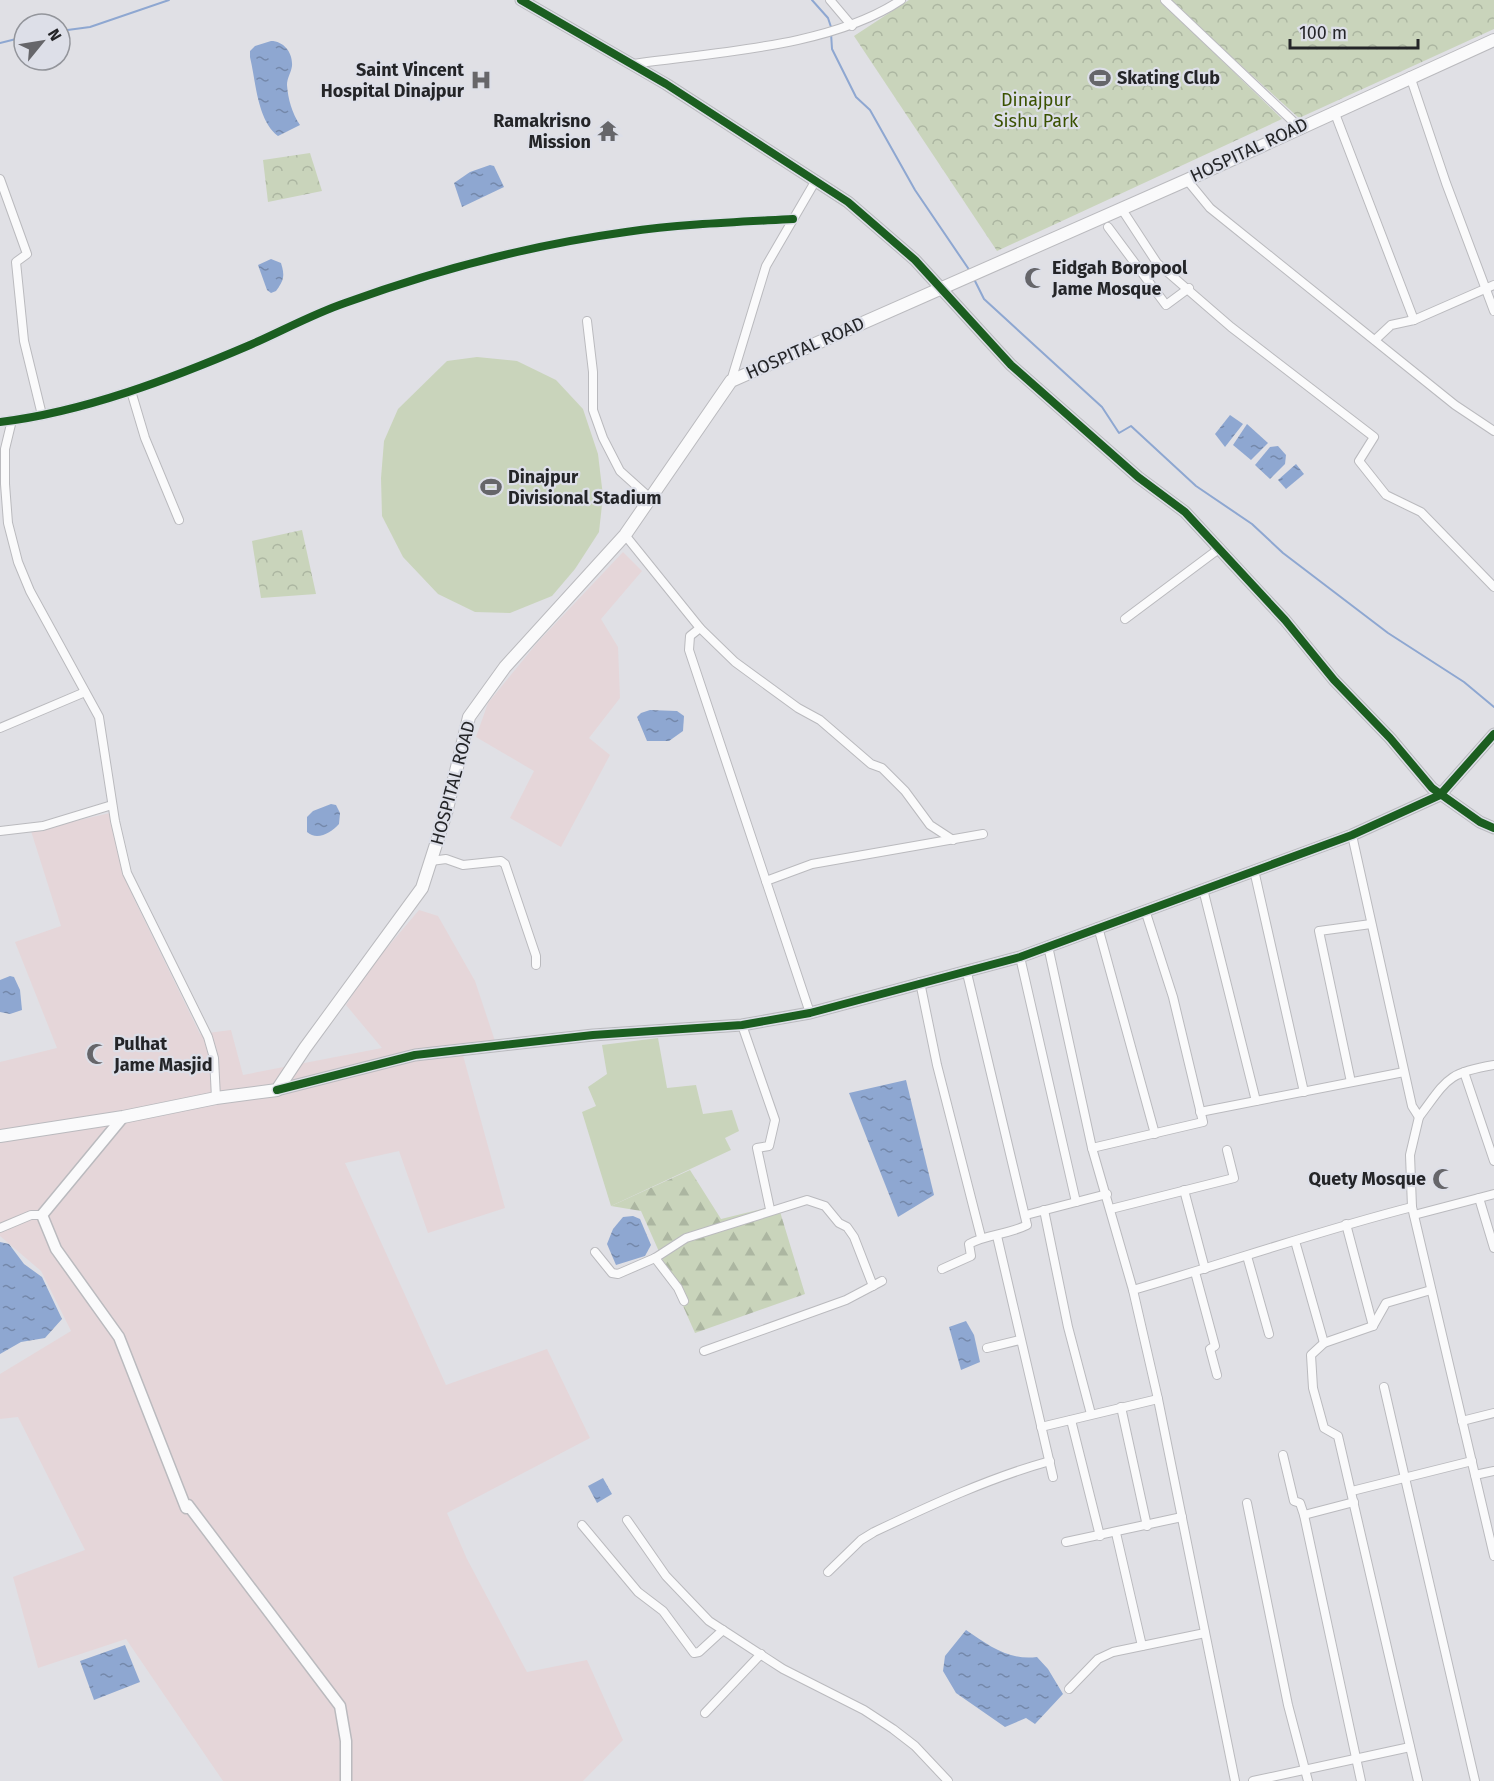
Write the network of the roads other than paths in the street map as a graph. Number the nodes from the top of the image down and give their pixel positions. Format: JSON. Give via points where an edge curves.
{"nodes":[{"id":1,"x":521,"y":0,"type":"edge"},
{"id":2,"x":830,"y":0,"type":"edge"},
{"id":3,"x":901,"y":0,"type":"edge"},
{"id":4,"x":1165,"y":0,"type":"edge"},
{"id":5,"x":848,"y":27,"type":"junction"},
{"id":6,"x":1494,"y":40,"type":"edge"},
{"id":7,"x":633,"y":64,"type":"junction"},
{"id":8,"x":1410,"y":76,"type":"junction"},
{"id":9,"x":1334,"y":111,"type":"junction"},
{"id":10,"x":1299,"y":127,"type":"junction"},
{"id":11,"x":0,"y":179,"type":"edge"},
{"id":12,"x":816,"y":180,"type":"junction"},
{"id":13,"x":1187,"y":180,"type":"junction"},
{"id":14,"x":1121,"y":208,"type":"junction"},
{"id":15,"x":793,"y":219,"type":"junction"},
{"id":16,"x":1108,"y":227,"type":"dead end"},
{"id":17,"x":1494,"y":285,"type":"edge"},
{"id":18,"x":940,"y":287,"type":"junction"},
{"id":19,"x":1189,"y":288,"type":"junction"},
{"id":20,"x":1485,"y":290,"type":"junction"},
{"id":21,"x":1494,"y":311,"type":"edge"},
{"id":22,"x":1414,"y":320,"type":"junction"},
{"id":23,"x":587,"y":321,"type":"dead end"},
{"id":24,"x":1375,"y":340,"type":"junction"},
{"id":25,"x":731,"y":381,"type":"junction"},
{"id":26,"x":130,"y":391,"type":"junction"},
{"id":27,"x":42,"y":415,"type":"junction"},
{"id":28,"x":12,"y":420,"type":"junction"},
{"id":29,"x":0,"y":422,"type":"edge"},
{"id":30,"x":1494,"y":431,"type":"edge"},
{"id":31,"x":650,"y":498,"type":"junction"},
{"id":32,"x":179,"y":520,"type":"dead end"},
{"id":33,"x":625,"y":535,"type":"junction"},
{"id":34,"x":1220,"y":548,"type":"junction"},
{"id":35,"x":1494,"y":587,"type":"edge"},
{"id":36,"x":1125,"y":620,"type":"dead end"},
{"id":37,"x":700,"y":627,"type":"junction"},
{"id":38,"x":85,"y":692,"type":"junction"},
{"id":39,"x":0,"y":728,"type":"edge"},
{"id":40,"x":1494,"y":734,"type":"edge"},
{"id":41,"x":1440,"y":795,"type":"junction"},
{"id":42,"x":112,"y":805,"type":"junction"},
{"id":43,"x":1494,"y":828,"type":"edge"},
{"id":44,"x":0,"y":831,"type":"edge"},
{"id":45,"x":983,"y":834,"type":"dead end"},
{"id":46,"x":1352,"y":835,"type":"junction"},
{"id":47,"x":953,"y":840,"type":"junction"},
{"id":48,"x":431,"y":861,"type":"junction"},
{"id":49,"x":1254,"y":870,"type":"junction"},
{"id":50,"x":766,"y":881,"type":"junction"},
{"id":51,"x":1203,"y":889,"type":"junction"},
{"id":52,"x":1145,"y":910,"type":"junction"},
{"id":53,"x":1371,"y":924,"type":"junction"},
{"id":54,"x":1098,"y":927,"type":"junction"},
{"id":55,"x":1048,"y":946,"type":"junction"},
{"id":56,"x":1020,"y":957,"type":"junction"},
{"id":57,"x":536,"y":965,"type":"dead end"},
{"id":58,"x":967,"y":973,"type":"junction"},
{"id":59,"x":920,"y":982,"type":"junction"},
{"id":60,"x":810,"y":1012,"type":"junction"},
{"id":61,"x":742,"y":1025,"type":"junction"},
{"id":62,"x":1494,"y":1065,"type":"edge"},
{"id":63,"x":1404,"y":1072,"type":"junction"},
{"id":64,"x":1464,"y":1072,"type":"junction"},
{"id":65,"x":1351,"y":1082,"type":"junction"},
{"id":66,"x":277,"y":1090,"type":"junction"},
{"id":67,"x":1304,"y":1092,"type":"junction"},
{"id":68,"x":216,"y":1098,"type":"junction"},
{"id":69,"x":1256,"y":1101,"type":"junction"},
{"id":70,"x":1200,"y":1112,"type":"junction"},
{"id":71,"x":1419,"y":1117,"type":"junction"},
{"id":72,"x":123,"y":1118,"type":"junction"},
{"id":73,"x":1155,"y":1134,"type":"junction"},
{"id":74,"x":0,"y":1136,"type":"edge"},
{"id":75,"x":1092,"y":1148,"type":"junction"},
{"id":76,"x":1227,"y":1150,"type":"dead end"},
{"id":77,"x":1494,"y":1161,"type":"edge"},
{"id":78,"x":1184,"y":1190,"type":"junction"},
{"id":79,"x":1107,"y":1194,"type":"junction"},
{"id":80,"x":1494,"y":1194,"type":"edge"},
{"id":81,"x":1479,"y":1198,"type":"junction"},
{"id":82,"x":1076,"y":1202,"type":"junction"},
{"id":83,"x":770,"y":1209,"type":"junction"},
{"id":84,"x":1111,"y":1209,"type":"junction"},
{"id":85,"x":1044,"y":1210,"type":"junction"},
{"id":86,"x":1413,"y":1211,"type":"junction"},
{"id":87,"x":42,"y":1215,"type":"junction"},
{"id":88,"x":1026,"y":1215,"type":"junction"},
{"id":89,"x":1347,"y":1224,"type":"junction"},
{"id":90,"x":0,"y":1228,"type":"edge"},
{"id":91,"x":998,"y":1236,"type":"junction"},
{"id":92,"x":981,"y":1237,"type":"junction"},
{"id":93,"x":1295,"y":1241,"type":"junction"},
{"id":94,"x":1494,"y":1248,"type":"edge"},
{"id":95,"x":595,"y":1252,"type":"dead end"},
{"id":96,"x":1247,"y":1256,"type":"junction"},
{"id":97,"x":654,"y":1258,"type":"junction"},
{"id":98,"x":942,"y":1269,"type":"dead end"},
{"id":99,"x":1205,"y":1269,"type":"junction"},
{"id":100,"x":1195,"y":1272,"type":"junction"},
{"id":101,"x":882,"y":1281,"type":"dead end"},
{"id":102,"x":873,"y":1286,"type":"junction"},
{"id":103,"x":1133,"y":1290,"type":"junction"},
{"id":104,"x":1431,"y":1290,"type":"junction"},
{"id":105,"x":684,"y":1301,"type":"dead end"},
{"id":106,"x":1373,"y":1326,"type":"junction"},
{"id":107,"x":1269,"y":1334,"type":"dead end"},
{"id":108,"x":1020,"y":1340,"type":"junction"},
{"id":109,"x":1324,"y":1343,"type":"junction"},
{"id":110,"x":987,"y":1348,"type":"dead end"},
{"id":111,"x":704,"y":1351,"type":"dead end"},
{"id":112,"x":1217,"y":1375,"type":"dead end"},
{"id":113,"x":1384,"y":1387,"type":"dead end"},
{"id":114,"x":1158,"y":1399,"type":"junction"},
{"id":115,"x":1121,"y":1407,"type":"junction"},
{"id":116,"x":1494,"y":1413,"type":"edge"},
{"id":117,"x":1091,"y":1414,"type":"junction"},
{"id":118,"x":1071,"y":1420,"type":"junction"},
{"id":119,"x":1462,"y":1421,"type":"junction"},
{"id":120,"x":1041,"y":1427,"type":"junction"},
{"id":121,"x":1283,"y":1455,"type":"dead end"},
{"id":122,"x":1050,"y":1461,"type":"junction"},
{"id":123,"x":1472,"y":1461,"type":"junction"},
{"id":124,"x":1494,"y":1471,"type":"edge"},
{"id":125,"x":1475,"y":1475,"type":"junction"},
{"id":126,"x":1053,"y":1477,"type":"dead end"},
{"id":127,"x":1405,"y":1478,"type":"junction"},
{"id":128,"x":1352,"y":1491,"type":"junction"},
{"id":129,"x":1354,"y":1502,"type":"junction"},
{"id":130,"x":1247,"y":1503,"type":"dead end"},
{"id":131,"x":1304,"y":1515,"type":"junction"},
{"id":132,"x":1490,"y":1517,"type":"edge"},
{"id":133,"x":1182,"y":1518,"type":"junction"},
{"id":134,"x":627,"y":1520,"type":"dead end"},
{"id":135,"x":582,"y":1525,"type":"dead end"},
{"id":136,"x":1147,"y":1526,"type":"junction"},
{"id":137,"x":1116,"y":1533,"type":"junction"},
{"id":138,"x":1100,"y":1536,"type":"junction"},
{"id":139,"x":1066,"y":1542,"type":"dead end"},
{"id":140,"x":1494,"y":1556,"type":"edge"},
{"id":141,"x":828,"y":1572,"type":"dead end"},
{"id":142,"x":723,"y":1630,"type":"junction"},
{"id":143,"x":1205,"y":1634,"type":"junction"},
{"id":144,"x":1142,"y":1646,"type":"junction"},
{"id":145,"x":761,"y":1654,"type":"junction"},
{"id":146,"x":1069,"y":1689,"type":"dead end"},
{"id":147,"x":705,"y":1713,"type":"dead end"},
{"id":148,"x":1410,"y":1747,"type":"junction"},
{"id":149,"x":1356,"y":1759,"type":"junction"},
{"id":150,"x":1305,"y":1770,"type":"junction"},
{"id":151,"x":346,"y":1781,"type":"edge"},
{"id":152,"x":948,"y":1781,"type":"edge"},
{"id":153,"x":1234,"y":1781,"type":"edge"},
{"id":154,"x":1253,"y":1781,"type":"edge"},
{"id":155,"x":1308,"y":1781,"type":"edge"},
{"id":156,"x":1361,"y":1781,"type":"edge"},
{"id":157,"x":1418,"y":1781,"type":"edge"},
{"id":158,"x":1475,"y":1781,"type":"edge"}],
"edges":[{"from":1,"to":7,"type":"street"},
{"from":2,"to":5,"type":"street"},
{"from":3,"to":5,"type":"street"},
{"from":4,"to":10,"type":"street"},
{"from":5,"to":7,"type":"street"},
{"from":6,"to":8,"type":"main road","name":"HOSPITAL ROAD"},
{"from":7,"to":12,"type":"street"},
{"from":8,"to":9,"type":"main road","name":"HOSPITAL ROAD"},
{"from":8,"to":20,"type":"street"},
{"from":9,"to":10,"type":"main road","name":"HOSPITAL ROAD"},
{"from":9,"to":22,"type":"street"},
{"from":10,"to":13,"type":"main road","name":"HOSPITAL ROAD"},
{"from":11,"to":27,"type":"street","via":[[27,254],[16,262],[24,340]]},
{"from":12,"to":15,"type":"street"},
{"from":12,"to":18,"type":"street","via":[[848,202]]},
{"from":13,"to":14,"type":"main road","name":"HOSPITAL ROAD"},
{"from":13,"to":24,"type":"street","via":[[1210,208]]},
{"from":14,"to":18,"type":"main road","name":"HOSPITAL ROAD"},
{"from":14,"to":19,"type":"street","via":[[1157,263]]},
{"from":15,"to":25,"type":"street","via":[[766,266]]},
{"from":15,"to":26,"type":"street","via":[[626,232],[484,260],[343,303],[247,346]]},
{"from":16,"to":19,"type":"street","via":[[1166,304]]},
{"from":17,"to":20,"type":"street"},
{"from":18,"to":25,"type":"main road","name":"HOSPITAL ROAD"},
{"from":18,"to":34,"type":"street","via":[[1011,365],[1138,477],[1185,512]]},
{"from":19,"to":35,"type":"street","via":[[1239,333],[1374,437],[1359,461],[1386,495],[1421,512]]},
{"from":20,"to":21,"type":"street"},
{"from":20,"to":22,"type":"street"},
{"from":22,"to":24,"type":"street","via":[[1390,325]]},
{"from":23,"to":31,"type":"street","via":[[594,410],[603,438],[620,471]]},
{"from":24,"to":30,"type":"street","via":[[1455,405]]},
{"from":25,"to":31,"type":"main road","name":"HOSPITAL ROAD"},
{"from":26,"to":27,"type":"street"},
{"from":26,"to":32,"type":"street"},
{"from":27,"to":28,"type":"street"},
{"from":28,"to":29,"type":"street"},
{"from":28,"to":38,"type":"street","via":[[5,449],[8,523],[18,562]]},
{"from":31,"to":33,"type":"main road","name":"HOSPITAL ROAD"},
{"from":33,"to":37,"type":"street"},
{"from":33,"to":48,"type":"main road","name":"HOSPITAL ROAD","via":[[505,667],[469,717]]},
{"from":34,"to":36,"type":"street"},
{"from":34,"to":41,"type":"street"},
{"from":37,"to":47,"type":"street","via":[[735,662],[820,720],[871,764],[882,768],[930,825]]},
{"from":37,"to":50,"type":"street","via":[[690,636],[689,650]]},
{"from":38,"to":39,"type":"street"},
{"from":38,"to":42,"type":"street","via":[[99,717]]},
{"from":40,"to":41,"type":"street"},
{"from":41,"to":43,"type":"street"},
{"from":41,"to":46,"type":"street"},
{"from":42,"to":44,"type":"street","via":[[44,826]]},
{"from":42,"to":68,"type":"street","via":[[127,873],[208,1037],[214,1058]]},
{"from":45,"to":47,"type":"street"},
{"from":46,"to":49,"type":"street"},
{"from":46,"to":53,"type":"street"},
{"from":47,"to":50,"type":"street","via":[[812,864]]},
{"from":48,"to":57,"type":"street","via":[[505,864]]},
{"from":48,"to":66,"type":"main road","name":"HOSPITAL ROAD","via":[[422,888]]},
{"from":49,"to":51,"type":"street"},
{"from":49,"to":67,"type":"street"},
{"from":50,"to":60,"type":"street"},
{"from":51,"to":52,"type":"street"},
{"from":51,"to":69,"type":"street"},
{"from":52,"to":54,"type":"street"},
{"from":52,"to":70,"type":"street","via":[[1173,997]]},
{"from":53,"to":63,"type":"street"},
{"from":53,"to":65,"type":"street","via":[[1320,931]]},
{"from":54,"to":55,"type":"street"},
{"from":54,"to":73,"type":"street"},
{"from":55,"to":56,"type":"street"},
{"from":55,"to":75,"type":"street"},
{"from":56,"to":58,"type":"street"},
{"from":56,"to":82,"type":"street"},
{"from":58,"to":59,"type":"street"},
{"from":58,"to":88,"type":"street"},
{"from":59,"to":60,"type":"street"},
{"from":59,"to":92,"type":"street"},
{"from":60,"to":61,"type":"street"},
{"from":61,"to":66,"type":"street","via":[[593,1035],[415,1055]]},
{"from":61,"to":83,"type":"street","via":[[775,1120],[768,1146],[757,1148]]},
{"from":62,"to":64,"type":"street"},
{"from":63,"to":65,"type":"street"},
{"from":63,"to":71,"type":"street","via":[[1412,1106]]},
{"from":64,"to":71,"type":"street","via":[[1446,1079]]},
{"from":64,"to":77,"type":"street"},
{"from":65,"to":67,"type":"street"},
{"from":66,"to":68,"type":"main road"},
{"from":67,"to":69,"type":"street"},
{"from":68,"to":72,"type":"main road"},
{"from":69,"to":70,"type":"street"},
{"from":70,"to":73,"type":"street","via":[[1203,1122]]},
{"from":71,"to":86,"type":"street","via":[[1410,1155]]},
{"from":72,"to":74,"type":"main road"},
{"from":72,"to":87,"type":"street"},
{"from":73,"to":75,"type":"street"},
{"from":75,"to":79,"type":"street"},
{"from":76,"to":78,"type":"street","via":[[1234,1178]]},
{"from":78,"to":84,"type":"street"},
{"from":78,"to":99,"type":"street"},
{"from":79,"to":82,"type":"street"},
{"from":79,"to":84,"type":"street"},
{"from":80,"to":81,"type":"street"},
{"from":81,"to":86,"type":"street"},
{"from":81,"to":94,"type":"street"},
{"from":82,"to":85,"type":"street"},
{"from":83,"to":97,"type":"street","via":[[686,1238]]},
{"from":83,"to":102,"type":"street","via":[[807,1200],[825,1206],[854,1238]]},
{"from":84,"to":103,"type":"street"},
{"from":85,"to":88,"type":"street"},
{"from":85,"to":117,"type":"street"},
{"from":86,"to":89,"type":"street"},
{"from":86,"to":104,"type":"street"},
{"from":87,"to":90,"type":"street","via":[[31,1215]]},
{"from":87,"to":151,"type":"street","via":[[56,1249],[119,1337],[186,1508],[188,1505],[340,1706],[346,1741]]},
{"from":88,"to":91,"type":"street","via":[[1027,1225]]},
{"from":89,"to":93,"type":"street"},
{"from":89,"to":106,"type":"street"},
{"from":91,"to":92,"type":"street"},
{"from":91,"to":108,"type":"street"},
{"from":92,"to":98,"type":"street","via":[[969,1244],[971,1256]]},
{"from":93,"to":96,"type":"street"},
{"from":93,"to":109,"type":"street"},
{"from":95,"to":97,"type":"street","via":[[612,1273],[618,1274]]},
{"from":96,"to":99,"type":"street"},
{"from":96,"to":107,"type":"street"},
{"from":97,"to":105,"type":"street"},
{"from":99,"to":100,"type":"street"},
{"from":100,"to":103,"type":"street"},
{"from":100,"to":112,"type":"street","via":[[1215,1346],[1210,1350]]},
{"from":101,"to":102,"type":"street"},
{"from":102,"to":111,"type":"street","via":[[846,1300]]},
{"from":103,"to":114,"type":"street"},
{"from":104,"to":106,"type":"street","via":[[1386,1303]]},
{"from":104,"to":119,"type":"street"},
{"from":106,"to":109,"type":"street"},
{"from":108,"to":110,"type":"street"},
{"from":108,"to":120,"type":"street"},
{"from":109,"to":128,"type":"street","via":[[1311,1355],[1313,1388],[1324,1428],[1338,1436]]},
{"from":113,"to":127,"type":"street"},
{"from":114,"to":115,"type":"street"},
{"from":114,"to":133,"type":"street"},
{"from":115,"to":117,"type":"street"},
{"from":115,"to":136,"type":"street"},
{"from":116,"to":119,"type":"street"},
{"from":117,"to":118,"type":"street"},
{"from":118,"to":120,"type":"street"},
{"from":118,"to":138,"type":"street"},
{"from":119,"to":123,"type":"street"},
{"from":120,"to":122,"type":"street"},
{"from":121,"to":131,"type":"street","via":[[1294,1502],[1300,1503]]},
{"from":122,"to":126,"type":"street"},
{"from":122,"to":141,"type":"street","via":[[958,1494],[874,1532]]},
{"from":123,"to":125,"type":"street"},
{"from":123,"to":127,"type":"street"},
{"from":124,"to":125,"type":"street"},
{"from":125,"to":132,"type":"street"},
{"from":127,"to":128,"type":"street"},
{"from":127,"to":158,"type":"street"},
{"from":128,"to":129,"type":"street"},
{"from":129,"to":131,"type":"street"},
{"from":129,"to":148,"type":"street"},
{"from":130,"to":150,"type":"street"},
{"from":131,"to":149,"type":"street"},
{"from":132,"to":140,"type":"street"},
{"from":133,"to":136,"type":"street"},
{"from":133,"to":143,"type":"street"},
{"from":134,"to":142,"type":"street","via":[[680,1592]]},
{"from":135,"to":142,"type":"street","via":[[638,1592],[663,1611],[694,1653]]},
{"from":136,"to":137,"type":"street"},
{"from":137,"to":138,"type":"street"},
{"from":137,"to":144,"type":"street"},
{"from":138,"to":139,"type":"street"},
{"from":142,"to":145,"type":"street"},
{"from":143,"to":144,"type":"street"},
{"from":143,"to":153,"type":"street"},
{"from":144,"to":146,"type":"street","via":[[1098,1659]]},
{"from":145,"to":147,"type":"street"},
{"from":145,"to":152,"type":"street","via":[[893,1729]]},
{"from":148,"to":149,"type":"street"},
{"from":148,"to":157,"type":"street"},
{"from":149,"to":150,"type":"street"},
{"from":149,"to":156,"type":"street"},
{"from":150,"to":154,"type":"street"},
{"from":150,"to":155,"type":"street"}]}
